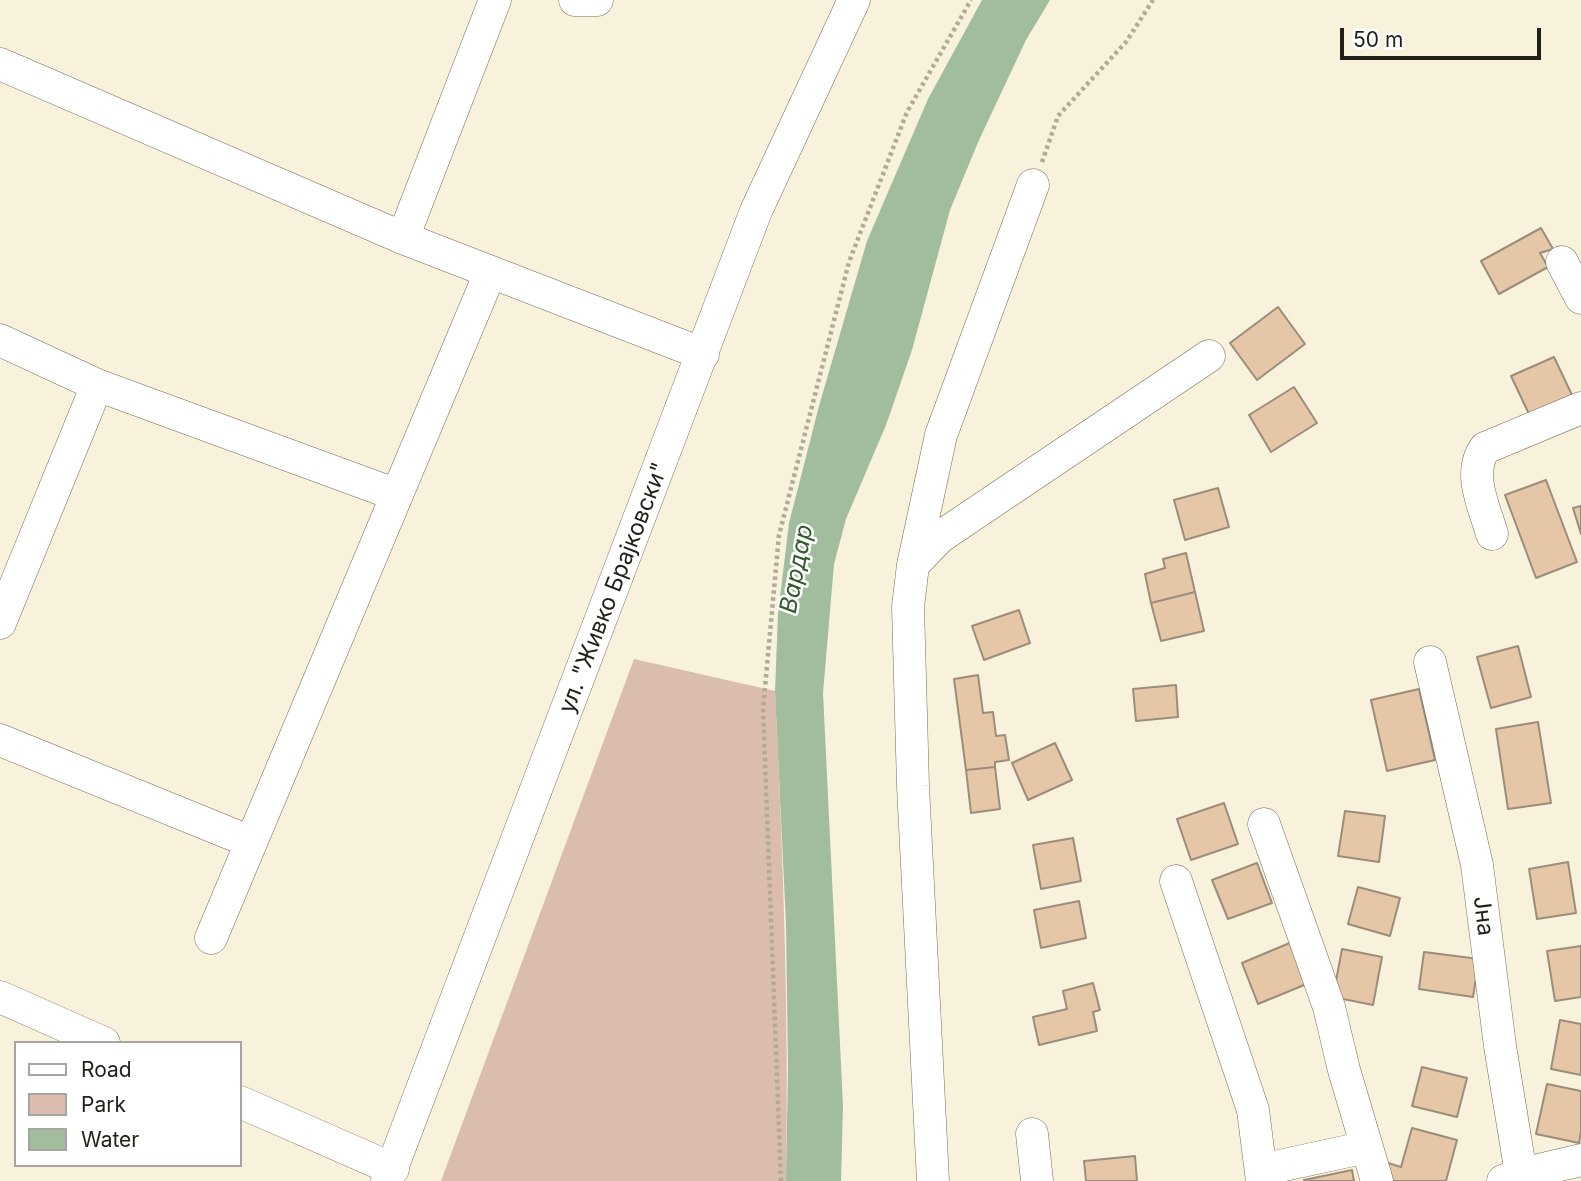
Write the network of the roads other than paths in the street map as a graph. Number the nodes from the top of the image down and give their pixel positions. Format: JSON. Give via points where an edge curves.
{"nodes":[{"id":1,"x":495,"y":0,"type":"edge"},
{"id":2,"x":575,"y":0,"type":"edge"},
{"id":3,"x":597,"y":0,"type":"edge"},
{"id":4,"x":854,"y":0,"type":"edge"},
{"id":5,"x":0,"y":64,"type":"edge"},
{"id":6,"x":1033,"y":186,"type":"road end"},
{"id":7,"x":403,"y":238,"type":"junction"},
{"id":8,"x":1562,"y":262,"type":"dead end"},
{"id":9,"x":490,"y":273,"type":"junction"},
{"id":10,"x":1581,"y":298,"type":"edge"},
{"id":11,"x":0,"y":340,"type":"edge"},
{"id":12,"x":704,"y":354,"type":"junction"},
{"id":13,"x":1209,"y":356,"type":"dead end"},
{"id":14,"x":97,"y":385,"type":"junction"},
{"id":15,"x":1581,"y":408,"type":"edge"},
{"id":16,"x":397,"y":495,"type":"junction"},
{"id":17,"x":1492,"y":534,"type":"dead end"},
{"id":18,"x":913,"y":565,"type":"junction"},
{"id":19,"x":0,"y":623,"type":"edge"},
{"id":20,"x":1430,"y":662,"type":"dead end"},
{"id":21,"x":0,"y":740,"type":"edge"},
{"id":22,"x":1264,"y":824,"type":"dead end"},
{"id":23,"x":251,"y":842,"type":"junction"},
{"id":24,"x":1175,"y":881,"type":"dead end"},
{"id":25,"x":211,"y":937,"type":"dead end"},
{"id":26,"x":0,"y":998,"type":"edge"},
{"id":27,"x":99,"y":1041,"type":"edge"},
{"id":28,"x":242,"y":1103,"type":"edge"},
{"id":29,"x":1032,"y":1134,"type":"dead end"},
{"id":30,"x":1367,"y":1147,"type":"junction"},
{"id":31,"x":1581,"y":1160,"type":"edge"},
{"id":32,"x":390,"y":1175,"type":"edge"},
{"id":33,"x":1261,"y":1175,"type":"edge"},
{"id":34,"x":1512,"y":1177,"type":"edge"},
{"id":35,"x":933,"y":1181,"type":"edge"},
{"id":36,"x":1037,"y":1181,"type":"edge"},
{"id":37,"x":1377,"y":1181,"type":"edge"}],
"edges":[{"from":1,"to":7,"type":"street"},
{"from":2,"to":3,"type":"street"},
{"from":4,"to":12,"type":"street","name":"ул. \"Живко Брајковски\"","via":[[756,211]]},
{"from":5,"to":7,"type":"street"},
{"from":6,"to":18,"type":"street","via":[[941,435]]},
{"from":7,"to":9,"type":"street"},
{"from":8,"to":10,"type":"street"},
{"from":9,"to":12,"type":"street"},
{"from":9,"to":16,"type":"street"},
{"from":11,"to":14,"type":"street"},
{"from":12,"to":32,"type":"street","name":"ул. \"Живко Брајковски\""},
{"from":13,"to":18,"type":"street","via":[[940,537]]},
{"from":14,"to":16,"type":"street"},
{"from":14,"to":19,"type":"street"},
{"from":15,"to":17,"type":"street","via":[[1485,448],[1477,459],[1476,477]]},
{"from":16,"to":23,"type":"street"},
{"from":18,"to":35,"type":"street","via":[[908,607],[913,786]]},
{"from":20,"to":34,"type":"street","name":"Јна","via":[[1477,865]]},
{"from":21,"to":23,"type":"street"},
{"from":22,"to":30,"type":"street","via":[[1329,1007]]},
{"from":23,"to":25,"type":"street"},
{"from":24,"to":33,"type":"street","via":[[1253,1110]]},
{"from":26,"to":27,"type":"street"},
{"from":28,"to":32,"type":"street"},
{"from":29,"to":36,"type":"street"},
{"from":30,"to":33,"type":"street"},
{"from":30,"to":37,"type":"street"},
{"from":31,"to":34,"type":"street","name":"Јна"}]}
